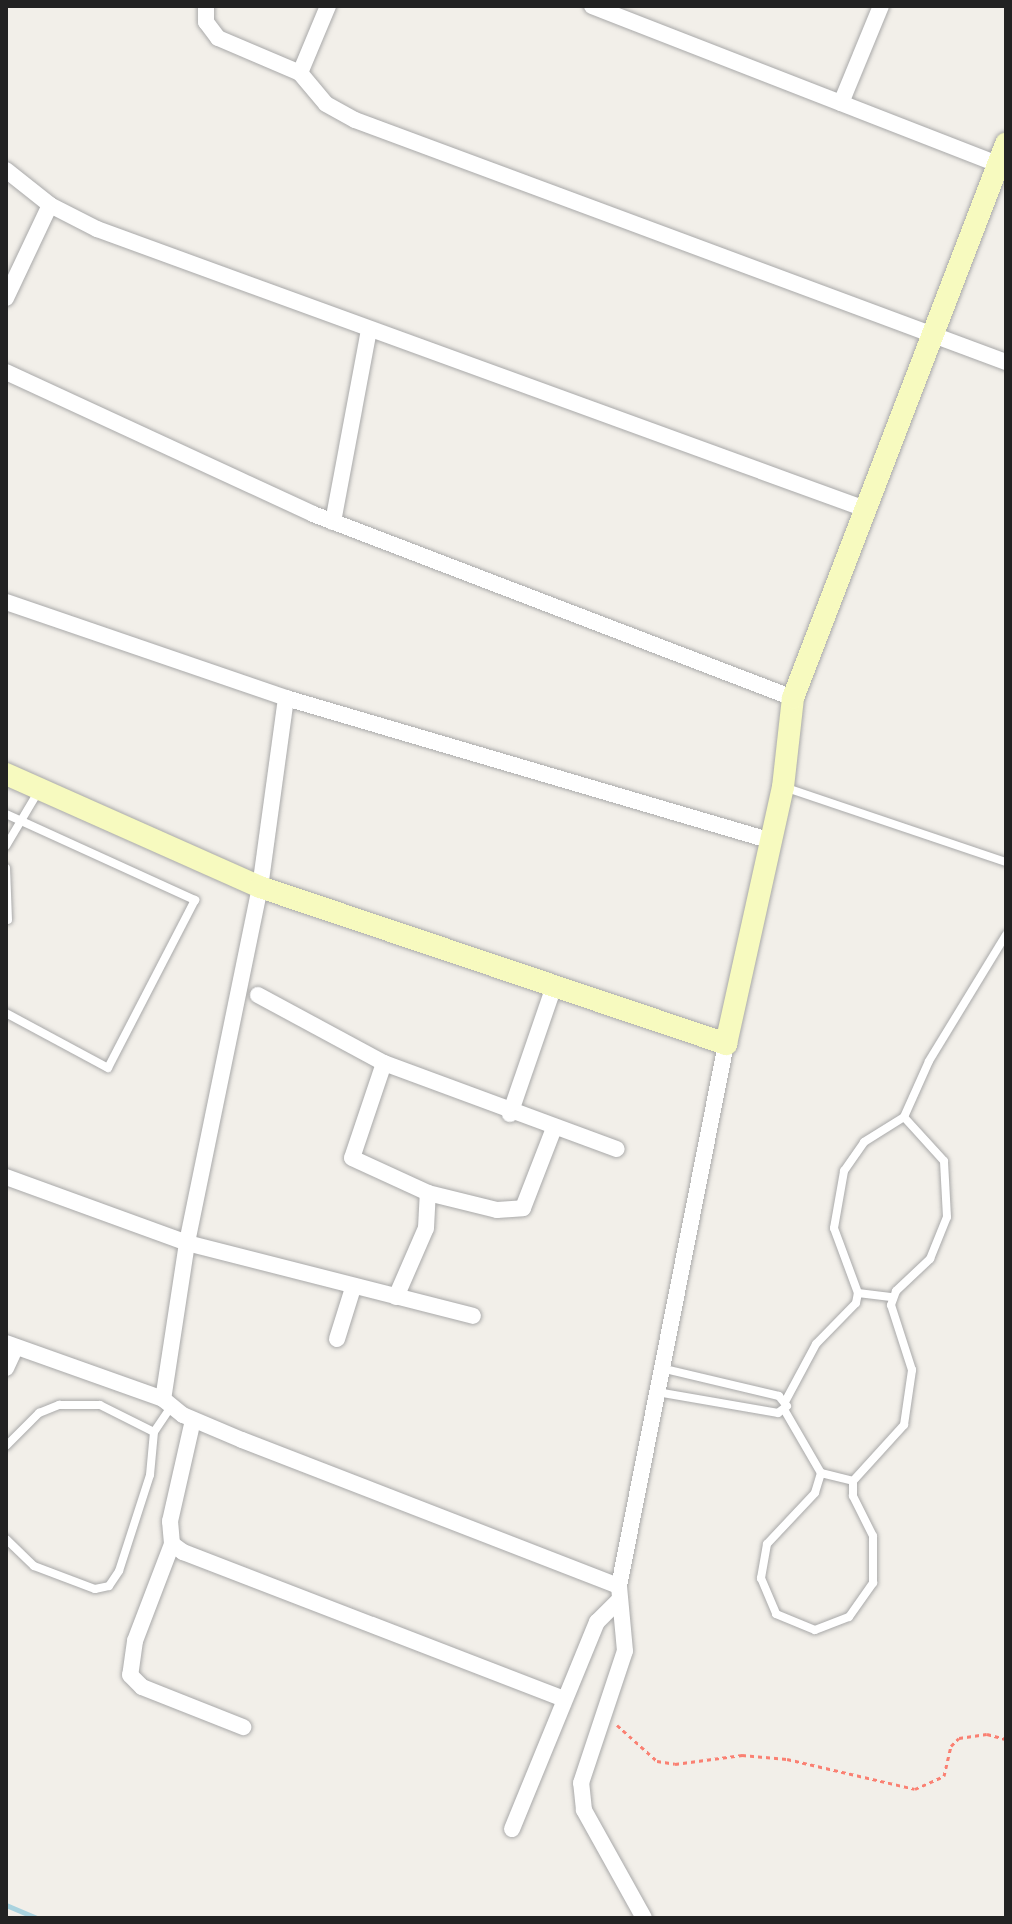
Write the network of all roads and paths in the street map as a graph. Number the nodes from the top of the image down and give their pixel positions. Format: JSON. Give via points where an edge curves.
{"nodes":[{"id":1,"x":206,"y":6,"type":"edge"},
{"id":2,"x":328,"y":6,"type":"edge"},
{"id":3,"x":592,"y":6,"type":"edge"},
{"id":4,"x":881,"y":6,"type":"edge"},
{"id":5,"x":300,"y":73,"type":"junction"},
{"id":6,"x":841,"y":103,"type":"junction"},
{"id":7,"x":1004,"y":158,"type":"edge"},
{"id":8,"x":6,"y":170,"type":"edge"},
{"id":9,"x":50,"y":205,"type":"junction"},
{"id":10,"x":6,"y":298,"type":"edge"},
{"id":11,"x":369,"y":329,"type":"junction"},
{"id":12,"x":930,"y":335,"type":"junction"},
{"id":13,"x":1006,"y":362,"type":"edge"},
{"id":14,"x":6,"y":372,"type":"edge"},
{"id":15,"x":865,"y":509,"type":"junction"},
{"id":16,"x":333,"y":522,"type":"junction"},
{"id":17,"x":6,"y":602,"type":"edge"},
{"id":18,"x":286,"y":698,"type":"junction"},
{"id":19,"x":793,"y":698,"type":"junction"},
{"id":20,"x":6,"y":774,"type":"edge"},
{"id":21,"x":783,"y":787,"type":"junction"},
{"id":22,"x":40,"y":789,"type":"junction"},
{"id":23,"x":6,"y":814,"type":"edge"},
{"id":24,"x":18,"y":820,"type":"junction"},
{"id":25,"x":772,"y":841,"type":"junction"},
{"id":26,"x":6,"y":846,"type":"edge"},
{"id":27,"x":1006,"y":862,"type":"edge"},
{"id":28,"x":6,"y":868,"type":"edge"},
{"id":29,"x":260,"y":887,"type":"junction"},
{"id":30,"x":8,"y":920,"type":"edge"},
{"id":31,"x":1006,"y":935,"type":"edge"},
{"id":32,"x":553,"y":989,"type":"junction"},
{"id":33,"x":258,"y":995,"type":"dead end"},
{"id":34,"x":6,"y":1013,"type":"edge"},
{"id":35,"x":726,"y":1044,"type":"junction"},
{"id":36,"x":384,"y":1063,"type":"junction"},
{"id":37,"x":510,"y":1114,"type":"junction"},
{"id":38,"x":904,"y":1117,"type":"junction"},
{"id":39,"x":554,"y":1128,"type":"junction"},
{"id":40,"x":617,"y":1149,"type":"dead end"},
{"id":41,"x":6,"y":1177,"type":"edge"},
{"id":42,"x":428,"y":1193,"type":"junction"},
{"id":43,"x":187,"y":1243,"type":"junction"},
{"id":44,"x":353,"y":1288,"type":"junction"},
{"id":45,"x":858,"y":1293,"type":"junction"},
{"id":46,"x":396,"y":1297,"type":"junction"},
{"id":47,"x":893,"y":1297,"type":"junction"},
{"id":48,"x":473,"y":1316,"type":"dead end"},
{"id":49,"x":337,"y":1339,"type":"dead end"},
{"id":50,"x":11,"y":1345,"type":"edge"},
{"id":51,"x":6,"y":1368,"type":"edge"},
{"id":52,"x":661,"y":1368,"type":"junction"},
{"id":53,"x":656,"y":1392,"type":"junction"},
{"id":54,"x":786,"y":1400,"type":"junction"},
{"id":55,"x":167,"y":1403,"type":"junction"},
{"id":56,"x":785,"y":1411,"type":"junction"},
{"id":57,"x":193,"y":1420,"type":"junction"},
{"id":58,"x":154,"y":1432,"type":"junction"},
{"id":59,"x":6,"y":1446,"type":"edge"},
{"id":60,"x":821,"y":1473,"type":"junction"},
{"id":61,"x":853,"y":1481,"type":"junction"},
{"id":62,"x":6,"y":1539,"type":"edge"},
{"id":63,"x":172,"y":1544,"type":"junction"},
{"id":64,"x":619,"y":1593,"type":"junction"},
{"id":65,"x":563,"y":1699,"type":"junction"},
{"id":66,"x":603,"y":1711,"type":"junction"},
{"id":67,"x":243,"y":1727,"type":"dead end"},
{"id":68,"x":1006,"y":1739,"type":"edge"},
{"id":69,"x":512,"y":1829,"type":"dead end"},
{"id":70,"x":644,"y":1918,"type":"edge"}],
"edges":[{"from":1,"to":5,"type":"street","via":[[206,22],[218,38]]},
{"from":2,"to":5,"type":"street"},
{"from":3,"to":6,"type":"street"},
{"from":4,"to":6,"type":"street"},
{"from":5,"to":12,"type":"street","via":[[326,104],[355,120]]},
{"from":6,"to":7,"type":"street"},
{"from":7,"to":12,"type":"street"},
{"from":8,"to":9,"type":"street"},
{"from":9,"to":10,"type":"street"},
{"from":9,"to":11,"type":"street","via":[[97,229]]},
{"from":11,"to":15,"type":"street"},
{"from":11,"to":16,"type":"street"},
{"from":12,"to":13,"type":"street"},
{"from":12,"to":15,"type":"street"},
{"from":14,"to":16,"type":"street"},
{"from":15,"to":19,"type":"street"},
{"from":16,"to":19,"type":"street"},
{"from":17,"to":18,"type":"street"},
{"from":18,"to":25,"type":"street"},
{"from":18,"to":29,"type":"street"},
{"from":19,"to":21,"type":"street"},
{"from":20,"to":22,"type":"street"},
{"from":21,"to":25,"type":"street"},
{"from":21,"to":27,"type":"lane"},
{"from":22,"to":24,"type":"lane"},
{"from":22,"to":29,"type":"street"},
{"from":23,"to":24,"type":"lane"},
{"from":24,"to":26,"type":"lane"},
{"from":24,"to":34,"type":"lane","via":[[195,900],[108,1068]]},
{"from":25,"to":35,"type":"street"},
{"from":28,"to":30,"type":"lane"},
{"from":29,"to":32,"type":"street"},
{"from":29,"to":43,"type":"street"},
{"from":31,"to":38,"type":"lane","via":[[929,1061]]},
{"from":32,"to":35,"type":"street"},
{"from":32,"to":37,"type":"street"},
{"from":33,"to":36,"type":"street"},
{"from":35,"to":52,"type":"street"},
{"from":36,"to":37,"type":"street"},
{"from":36,"to":42,"type":"street","via":[[352,1158]]},
{"from":37,"to":39,"type":"street"},
{"from":38,"to":45,"type":"lane","via":[[864,1142],[837,1193],[836,1241]]},
{"from":38,"to":47,"type":"lane","via":[[944,1161],[948,1208],[930,1259]]},
{"from":39,"to":40,"type":"street"},
{"from":39,"to":42,"type":"street","via":[[523,1208],[497,1210]]},
{"from":41,"to":43,"type":"street"},
{"from":42,"to":46,"type":"street","via":[[426,1228]]},
{"from":43,"to":44,"type":"street"},
{"from":43,"to":55,"type":"street"},
{"from":44,"to":46,"type":"street"},
{"from":44,"to":49,"type":"street"},
{"from":45,"to":47,"type":"lane"},
{"from":45,"to":54,"type":"lane","via":[[852,1310],[816,1344]]},
{"from":46,"to":48,"type":"street"},
{"from":47,"to":61,"type":"lane","via":[[892,1319],[912,1370],[909,1407],[892,1443]]},
{"from":50,"to":51,"type":"street"},
{"from":50,"to":55,"type":"street"},
{"from":52,"to":53,"type":"street"},
{"from":52,"to":54,"type":"lane"},
{"from":53,"to":56,"type":"lane"},
{"from":53,"to":64,"type":"street"},
{"from":54,"to":56,"type":"lane"},
{"from":55,"to":57,"type":"street"},
{"from":55,"to":58,"type":"lane"},
{"from":56,"to":60,"type":"lane"},
{"from":57,"to":63,"type":"street","via":[[170,1521]]},
{"from":57,"to":64,"type":"street"},
{"from":58,"to":59,"type":"lane","via":[[100,1405],[59,1405],[39,1413]]},
{"from":58,"to":62,"type":"lane","via":[[150,1475],[119,1571],[106,1589],[34,1566]]},
{"from":60,"to":61,"type":"lane"},
{"from":60,"to":61,"type":"lane","via":[[815,1493],[776,1530],[762,1561],[766,1598],[776,1614],[815,1630],[849,1617],[873,1583],[873,1536],[853,1496]]},
{"from":63,"to":65,"type":"street"},
{"from":63,"to":67,"type":"street","via":[[135,1641],[130,1675],[142,1687]]},
{"from":64,"to":65,"type":"street","via":[[597,1622]]},
{"from":64,"to":66,"type":"street","via":[[625,1651]]},
{"from":65,"to":69,"type":"street"},
{"from":66,"to":68,"type":"path","via":[[657,1761],[675,1764],[742,1755],[787,1759],[915,1789],[944,1776],[951,1746],[959,1738],[987,1734]]},
{"from":66,"to":70,"type":"street","via":[[581,1797]]}]}
